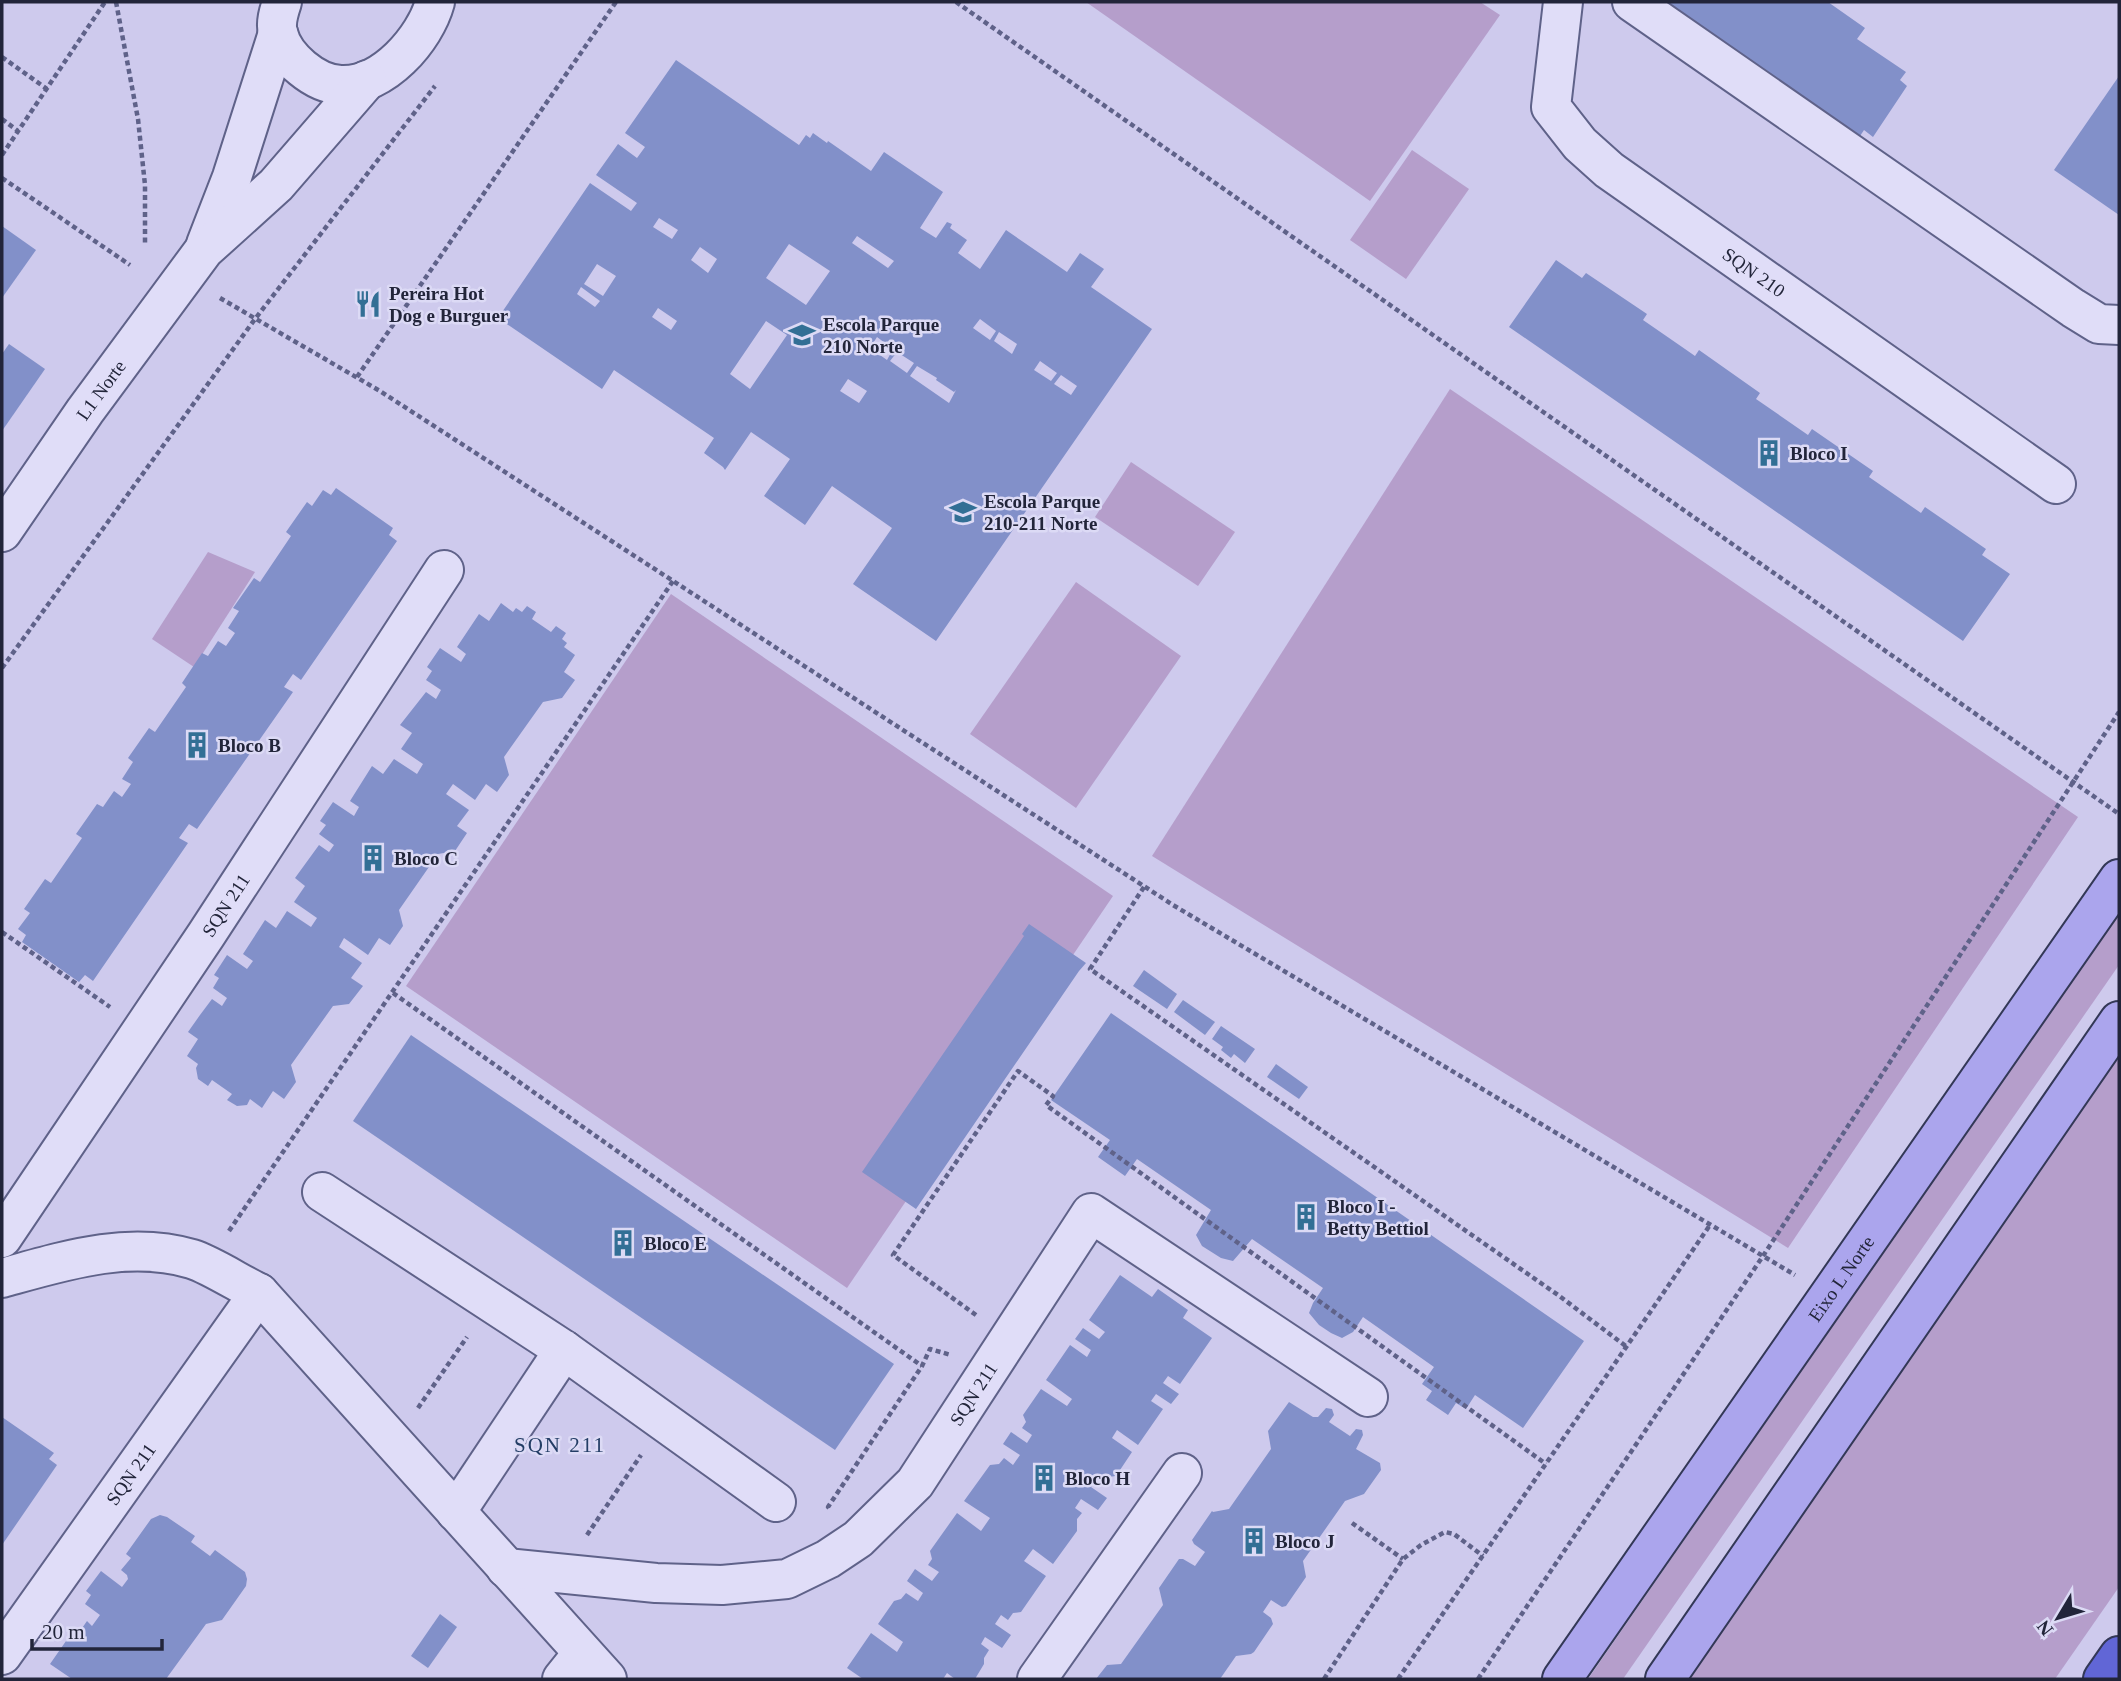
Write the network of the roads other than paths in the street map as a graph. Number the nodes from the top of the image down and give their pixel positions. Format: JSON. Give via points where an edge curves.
{"nodes":[{"id":1,"x":435,"y":2,"type":"edge"},
{"id":2,"x":1563,"y":2,"type":"edge"},
{"id":3,"x":1632,"y":2,"type":"edge"},
{"id":4,"x":277,"y":13,"type":"edge"},
{"id":5,"x":367,"y":80,"type":"junction"},
{"id":6,"x":204,"y":250,"type":"junction"},
{"id":7,"x":2119,"y":325,"type":"edge"},
{"id":8,"x":2056,"y":484,"type":"dead end"},
{"id":9,"x":2,"y":532,"type":"edge"},
{"id":10,"x":444,"y":570,"type":"dead end"},
{"id":11,"x":2119,"y":878,"type":"edge"},
{"id":12,"x":2119,"y":1021,"type":"edge"},
{"id":13,"x":322,"y":1192,"type":"dead end"},
{"id":14,"x":2,"y":1238,"type":"edge"},
{"id":15,"x":2,"y":1278,"type":"edge"},
{"id":16,"x":259,"y":1293,"type":"junction"},
{"id":17,"x":564,"y":1350,"type":"junction"},
{"id":18,"x":1368,"y":1397,"type":"dead end"},
{"id":19,"x":1182,"y":1473,"type":"dead end"},
{"id":20,"x":776,"y":1502,"type":"dead end"},
{"id":21,"x":456,"y":1512,"type":"junction"},
{"id":22,"x":506,"y":1568,"type":"junction"},
{"id":23,"x":2,"y":1655,"type":"edge"},
{"id":24,"x":2119,"y":1656,"type":"edge"},
{"id":25,"x":584,"y":1671,"type":"edge"},
{"id":26,"x":1037,"y":1679,"type":"edge"},
{"id":27,"x":1562,"y":1679,"type":"edge"},
{"id":28,"x":1665,"y":1679,"type":"edge"},
{"id":29,"x":2103,"y":1679,"type":"edge"}],
"edges":[{"from":1,"to":5,"type":"street","via":[[417,39],[400,60]]},
{"from":2,"to":8,"type":"street","name":"SQN 210","via":[[1551,107],[1580,144],[1609,170]]},
{"from":3,"to":7,"type":"street","via":[[2054,295],[2099,324]]},
{"from":4,"to":5,"type":"street","via":[[289,55],[310,76],[340,85]]},
{"from":4,"to":6,"type":"street","name":"L1 Norte","via":[[232,177]]},
{"from":5,"to":6,"type":"street","name":"L1 Norte","via":[[275,185]]},
{"from":6,"to":9,"type":"street","name":"L1 Norte"},
{"from":10,"to":14,"type":"street","name":"SQN 211"},
{"from":11,"to":27,"type":"main road","name":"Eixo L Norte"},
{"from":12,"to":28,"type":"main road"},
{"from":13,"to":17,"type":"street"},
{"from":15,"to":16,"type":"street","via":[[64,1261],[144,1251],[193,1259]]},
{"from":16,"to":21,"type":"street"},
{"from":16,"to":23,"type":"street","name":"SQN 211"},
{"from":17,"to":20,"type":"street"},
{"from":17,"to":21,"type":"street"},
{"from":18,"to":22,"type":"street","name":"SQN 211","via":[[1091,1213],[915,1483],[858,1539],[828,1559],[787,1579],[722,1585]]},
{"from":19,"to":26,"type":"street"},
{"from":21,"to":22,"type":"street"},
{"from":22,"to":25,"type":"street"},
{"from":24,"to":29,"type":"highway"}]}
